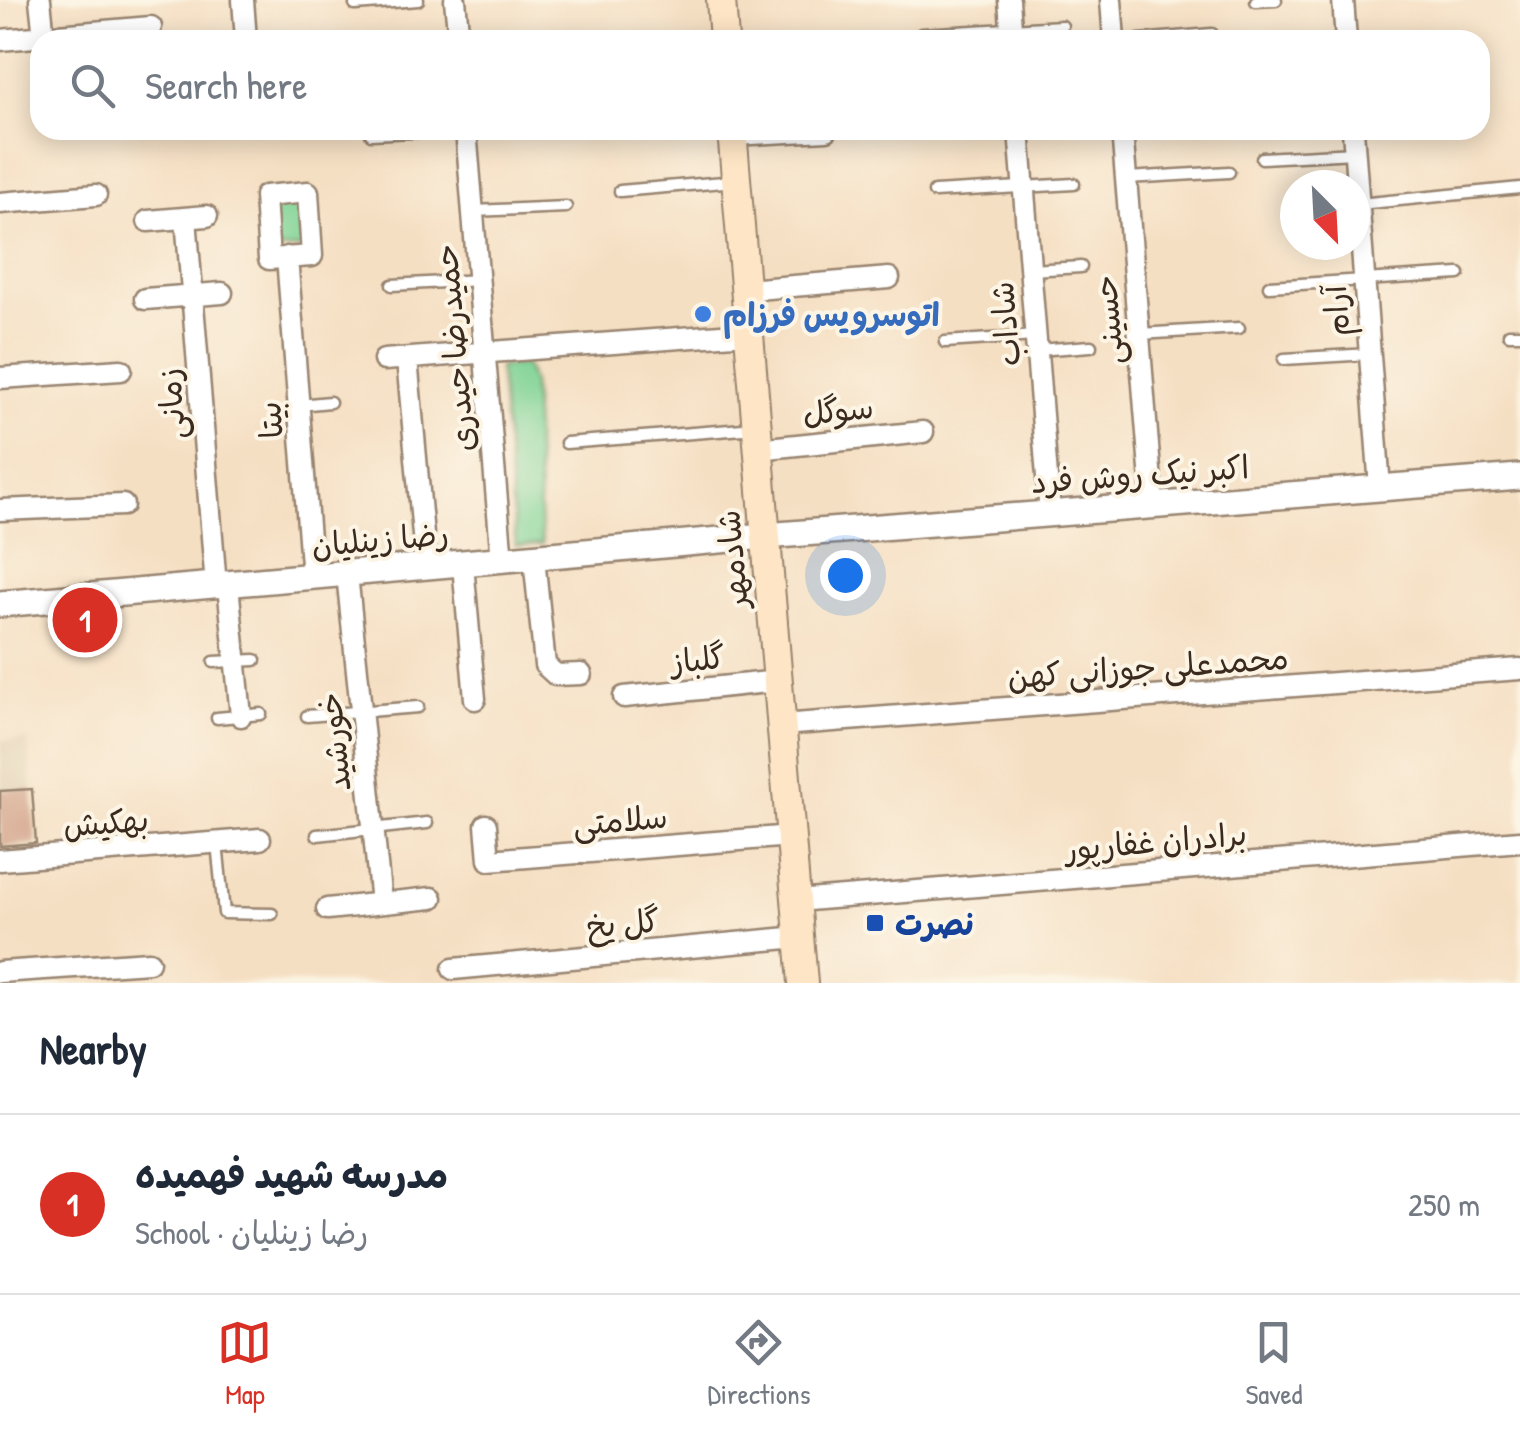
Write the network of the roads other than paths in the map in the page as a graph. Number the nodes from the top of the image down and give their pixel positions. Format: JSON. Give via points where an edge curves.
{"nodes":[{"id":1,"x":40,"y":0,"type":"edge"},
{"id":2,"x":243,"y":0,"type":"edge"},
{"id":3,"x":418,"y":0,"type":"edge"},
{"id":4,"x":456,"y":0,"type":"edge"},
{"id":5,"x":721,"y":0,"type":"edge"},
{"id":6,"x":1008,"y":0,"type":"edge"},
{"id":7,"x":1111,"y":0,"type":"edge"},
{"id":8,"x":1276,"y":0,"type":"edge"},
{"id":9,"x":1343,"y":0,"type":"edge"},
{"id":10,"x":1256,"y":1,"type":"edge"},
{"id":11,"x":354,"y":5,"type":"dead end"},
{"id":12,"x":152,"y":26,"type":"dead end"},
{"id":13,"x":1062,"y":26,"type":"dead end"},
{"id":14,"x":43,"y":30,"type":"edge"},
{"id":15,"x":109,"y":30,"type":"edge"},
{"id":16,"x":245,"y":30,"type":"edge"},
{"id":17,"x":458,"y":30,"type":"edge"},
{"id":18,"x":723,"y":30,"type":"edge"},
{"id":19,"x":1011,"y":30,"type":"edge"},
{"id":20,"x":1036,"y":30,"type":"edge"},
{"id":21,"x":1113,"y":30,"type":"edge"},
{"id":22,"x":1345,"y":30,"type":"edge"},
{"id":23,"x":30,"y":37,"type":"edge"},
{"id":24,"x":0,"y":40,"type":"edge"},
{"id":25,"x":467,"y":140,"type":"edge"},
{"id":26,"x":733,"y":140,"type":"edge"},
{"id":27,"x":1020,"y":140,"type":"edge"},
{"id":28,"x":1123,"y":140,"type":"edge"},
{"id":29,"x":1353,"y":140,"type":"edge"},
{"id":30,"x":1354,"y":153,"type":"junction"},
{"id":31,"x":1262,"y":158,"type":"dead end"},
{"id":32,"x":1355,"y":170,"type":"edge"},
{"id":33,"x":1228,"y":172,"type":"dead end"},
{"id":34,"x":1126,"y":178,"type":"junction"},
{"id":35,"x":736,"y":181,"type":"junction"},
{"id":36,"x":1074,"y":184,"type":"dead end"},
{"id":37,"x":1024,"y":187,"type":"junction"},
{"id":38,"x":1520,"y":188,"type":"edge"},
{"id":39,"x":620,"y":191,"type":"dead end"},
{"id":40,"x":934,"y":192,"type":"dead end"},
{"id":41,"x":96,"y":195,"type":"dead end"},
{"id":42,"x":0,"y":202,"type":"edge"},
{"id":43,"x":1370,"y":203,"type":"edge"},
{"id":44,"x":566,"y":206,"type":"dead end"},
{"id":45,"x":473,"y":211,"type":"junction"},
{"id":46,"x":148,"y":222,"type":"dead end"},
{"id":47,"x":287,"y":258,"type":"dead end"},
{"id":48,"x":1362,"y":260,"type":"edge"},
{"id":49,"x":1080,"y":268,"type":"dead end"},
{"id":50,"x":1031,"y":270,"type":"junction"},
{"id":51,"x":1459,"y":274,"type":"dead end"},
{"id":52,"x":889,"y":278,"type":"dead end"},
{"id":53,"x":478,"y":280,"type":"junction"},
{"id":54,"x":1364,"y":281,"type":"junction"},
{"id":55,"x":392,"y":285,"type":"dead end"},
{"id":56,"x":1268,"y":286,"type":"dead end"},
{"id":57,"x":745,"y":290,"type":"junction"},
{"id":58,"x":222,"y":293,"type":"dead end"},
{"id":59,"x":192,"y":295,"type":"junction"},
{"id":60,"x":145,"y":299,"type":"dead end"},
{"id":61,"x":1239,"y":328,"type":"dead end"},
{"id":62,"x":748,"y":333,"type":"junction"},
{"id":63,"x":1139,"y":334,"type":"junction"},
{"id":64,"x":945,"y":342,"type":"dead end"},
{"id":65,"x":1036,"y":343,"type":"junction"},
{"id":66,"x":1091,"y":346,"type":"dead end"},
{"id":67,"x":485,"y":353,"type":"junction"},
{"id":68,"x":1370,"y":354,"type":"junction"},
{"id":69,"x":407,"y":359,"type":"junction"},
{"id":70,"x":1284,"y":359,"type":"dead end"},
{"id":71,"x":384,"y":360,"type":"dead end"},
{"id":72,"x":121,"y":370,"type":"dead end"},
{"id":73,"x":0,"y":378,"type":"edge"},
{"id":74,"x":330,"y":402,"type":"dead end"},
{"id":75,"x":298,"y":406,"type":"junction"},
{"id":76,"x":923,"y":432,"type":"dead end"},
{"id":77,"x":758,"y":438,"type":"junction"},
{"id":78,"x":566,"y":443,"type":"dead end"},
{"id":79,"x":1520,"y":477,"type":"edge"},
{"id":80,"x":1380,"y":488,"type":"junction"},
{"id":81,"x":124,"y":505,"type":"dead end"},
{"id":82,"x":1154,"y":506,"type":"junction"},
{"id":83,"x":0,"y":510,"type":"edge"},
{"id":84,"x":1050,"y":514,"type":"junction"},
{"id":85,"x":766,"y":536,"type":"junction"},
{"id":86,"x":534,"y":558,"type":"junction"},
{"id":87,"x":502,"y":562,"type":"junction"},
{"id":88,"x":462,"y":564,"type":"junction"},
{"id":89,"x":426,"y":568,"type":"junction"},
{"id":90,"x":348,"y":574,"type":"junction"},
{"id":91,"x":312,"y":578,"type":"junction"},
{"id":92,"x":222,"y":585,"type":"junction"},
{"id":93,"x":0,"y":604,"type":"edge"},
{"id":94,"x":1520,"y":668,"type":"edge"},
{"id":95,"x":582,"y":674,"type":"dead end"},
{"id":96,"x":778,"y":682,"type":"junction"},
{"id":97,"x":624,"y":696,"type":"dead end"},
{"id":98,"x":476,"y":700,"type":"dead end"},
{"id":99,"x":418,"y":707,"type":"dead end"},
{"id":100,"x":362,"y":712,"type":"junction"},
{"id":101,"x":251,"y":714,"type":"joint"},
{"id":102,"x":307,"y":716,"type":"dead end"},
{"id":103,"x":217,"y":718,"type":"dead end"},
{"id":104,"x":781,"y":725,"type":"junction"},
{"id":105,"x":426,"y":823,"type":"dead end"},
{"id":106,"x":486,"y":824,"type":"dead end"},
{"id":107,"x":373,"y":829,"type":"junction"},
{"id":108,"x":317,"y":835,"type":"dead end"},
{"id":109,"x":790,"y":836,"type":"junction"},
{"id":110,"x":260,"y":839,"type":"dead end"},
{"id":111,"x":1520,"y":841,"type":"edge"},
{"id":112,"x":218,"y":843,"type":"junction"},
{"id":113,"x":0,"y":860,"type":"edge"},
{"id":114,"x":432,"y":898,"type":"dead end"},
{"id":115,"x":796,"y":901,"type":"junction"},
{"id":116,"x":380,"y":903,"type":"junction"},
{"id":117,"x":326,"y":909,"type":"dead end"},
{"id":118,"x":272,"y":914,"type":"dead end"},
{"id":119,"x":799,"y":937,"type":"junction"},
{"id":120,"x":149,"y":962,"type":"dead end"},
{"id":121,"x":453,"y":970,"type":"dead end"},
{"id":122,"x":0,"y":972,"type":"edge"},
{"id":123,"x":803,"y":983,"type":"edge"}],
"edges":[{"from":1,"to":14,"type":"street"},
{"from":2,"to":16,"type":"street"},
{"from":3,"to":11,"type":"lane"},
{"from":4,"to":17,"type":"street"},
{"from":5,"to":18,"type":"main road"},
{"from":6,"to":19,"type":"street"},
{"from":7,"to":21,"type":"street"},
{"from":8,"to":10,"type":"lane"},
{"from":9,"to":22,"type":"street"},
{"from":12,"to":15,"type":"street"},
{"from":13,"to":20,"type":"lane"},
{"from":23,"to":24,"type":"street"},
{"from":25,"to":45,"type":"street","name":"حمیدرضا حیدری"},
{"from":26,"to":35,"type":"main road","name":"شادمهر"},
{"from":27,"to":37,"type":"street","name":"شاداب"},
{"from":28,"to":34,"type":"street","name":"حسینی"},
{"from":29,"to":30,"type":"street","name":"آرام"},
{"from":30,"to":31,"type":"lane"},
{"from":30,"to":32,"type":"street","name":"آرام"},
{"from":33,"to":34,"type":"lane"},
{"from":34,"to":63,"type":"street","name":"حسینی"},
{"from":35,"to":39,"type":"lane"},
{"from":35,"to":57,"type":"main road","name":"شادمهر"},
{"from":36,"to":37,"type":"lane"},
{"from":37,"to":40,"type":"lane"},
{"from":37,"to":50,"type":"street","name":"شاداب"},
{"from":38,"to":43,"type":"lane"},
{"from":41,"to":42,"type":"street"},
{"from":44,"to":45,"type":"lane"},
{"from":45,"to":53,"type":"street","name":"حمیدرضا حیدری"},
{"from":46,"to":59,"type":"street","name":"زمانی","via":[[196,217]]},
{"from":47,"to":75,"type":"street","name":"بیتا"},
{"from":48,"to":54,"type":"street","name":"آرام"},
{"from":49,"to":50,"type":"lane"},
{"from":50,"to":65,"type":"street","name":"شاداب"},
{"from":51,"to":54,"type":"lane"},
{"from":52,"to":57,"type":"street"},
{"from":53,"to":55,"type":"lane"},
{"from":53,"to":67,"type":"street","name":"حمیدرضا حیدری"},
{"from":54,"to":56,"type":"lane"},
{"from":54,"to":68,"type":"street","name":"آرام"},
{"from":57,"to":62,"type":"main road","name":"شادمهر"},
{"from":58,"to":59,"type":"street"},
{"from":59,"to":60,"type":"street"},
{"from":59,"to":92,"type":"street","name":"زمانی"},
{"from":61,"to":63,"type":"lane"},
{"from":62,"to":67,"type":"street"},
{"from":62,"to":77,"type":"main road","name":"شادمهر"},
{"from":63,"to":82,"type":"street","name":"حسینی"},
{"from":64,"to":65,"type":"lane"},
{"from":65,"to":66,"type":"lane"},
{"from":65,"to":84,"type":"street","name":"شاداب"},
{"from":67,"to":69,"type":"street"},
{"from":67,"to":87,"type":"street","name":"حمیدرضا حیدری"},
{"from":68,"to":70,"type":"lane"},
{"from":68,"to":80,"type":"street","name":"آرام"},
{"from":69,"to":71,"type":"street"},
{"from":69,"to":89,"type":"street"},
{"from":72,"to":73,"type":"street"},
{"from":74,"to":75,"type":"lane"},
{"from":75,"to":91,"type":"street","name":"بیتا"},
{"from":76,"to":77,"type":"street","name":"سوگل"},
{"from":77,"to":78,"type":"lane"},
{"from":77,"to":85,"type":"main road","name":"شادمهر"},
{"from":79,"to":80,"type":"street","name":"اکبر نیک روش فرد"},
{"from":80,"to":82,"type":"street","name":"اکبر نیک روش فرد"},
{"from":81,"to":83,"type":"street"},
{"from":82,"to":84,"type":"street","name":"اکبر نیک روش فرد"},
{"from":84,"to":85,"type":"street","name":"اکبر نیک روش فرد"},
{"from":85,"to":86,"type":"street","name":"رضا زینلیان"},
{"from":85,"to":96,"type":"main road","name":"شادمهر"},
{"from":86,"to":87,"type":"street","name":"رضا زینلیان"},
{"from":86,"to":95,"type":"street","via":[[544,664],[556,675]]},
{"from":87,"to":88,"type":"street","name":"رضا زینلیان"},
{"from":88,"to":89,"type":"street","name":"رضا زینلیان"},
{"from":88,"to":98,"type":"street"},
{"from":89,"to":90,"type":"street","name":"رضا زینلیان"},
{"from":90,"to":91,"type":"street","name":"رضا زینلیان"},
{"from":90,"to":100,"type":"street","name":"خورشید"},
{"from":91,"to":92,"type":"street","name":"رضا زینلیان"},
{"from":92,"to":93,"type":"street","name":"رضا زینلیان"},
{"from":92,"to":101,"type":"street"},
{"from":94,"to":104,"type":"street","name":"محمدعلی جوزانی کهن"},
{"from":96,"to":97,"type":"street","name":"گلباز"},
{"from":96,"to":104,"type":"main road","name":"شادمهر"},
{"from":99,"to":100,"type":"lane"},
{"from":100,"to":102,"type":"lane"},
{"from":100,"to":107,"type":"street","name":"خورشید"},
{"from":101,"to":103,"type":"lane"},
{"from":104,"to":109,"type":"main road","name":"شادمهر"},
{"from":105,"to":107,"type":"lane"},
{"from":106,"to":109,"type":"street","name":"سلامتی","via":[[489,860]]},
{"from":107,"to":108,"type":"lane"},
{"from":107,"to":116,"type":"street","name":"خورشید"},
{"from":109,"to":115,"type":"main road","name":"شادمهر"},
{"from":110,"to":112,"type":"street","name":"بهکیش"},
{"from":111,"to":115,"type":"street","name":"برادران غفارپور"},
{"from":112,"to":113,"type":"street","name":"بهکیش"},
{"from":112,"to":118,"type":"lane","via":[[224,913]]},
{"from":114,"to":116,"type":"street"},
{"from":115,"to":119,"type":"main road","name":"شادمهر"},
{"from":116,"to":117,"type":"street"},
{"from":119,"to":121,"type":"street","name":"گل یخ"},
{"from":119,"to":123,"type":"main road","name":"شادمهر"},
{"from":120,"to":122,"type":"street"}]}
